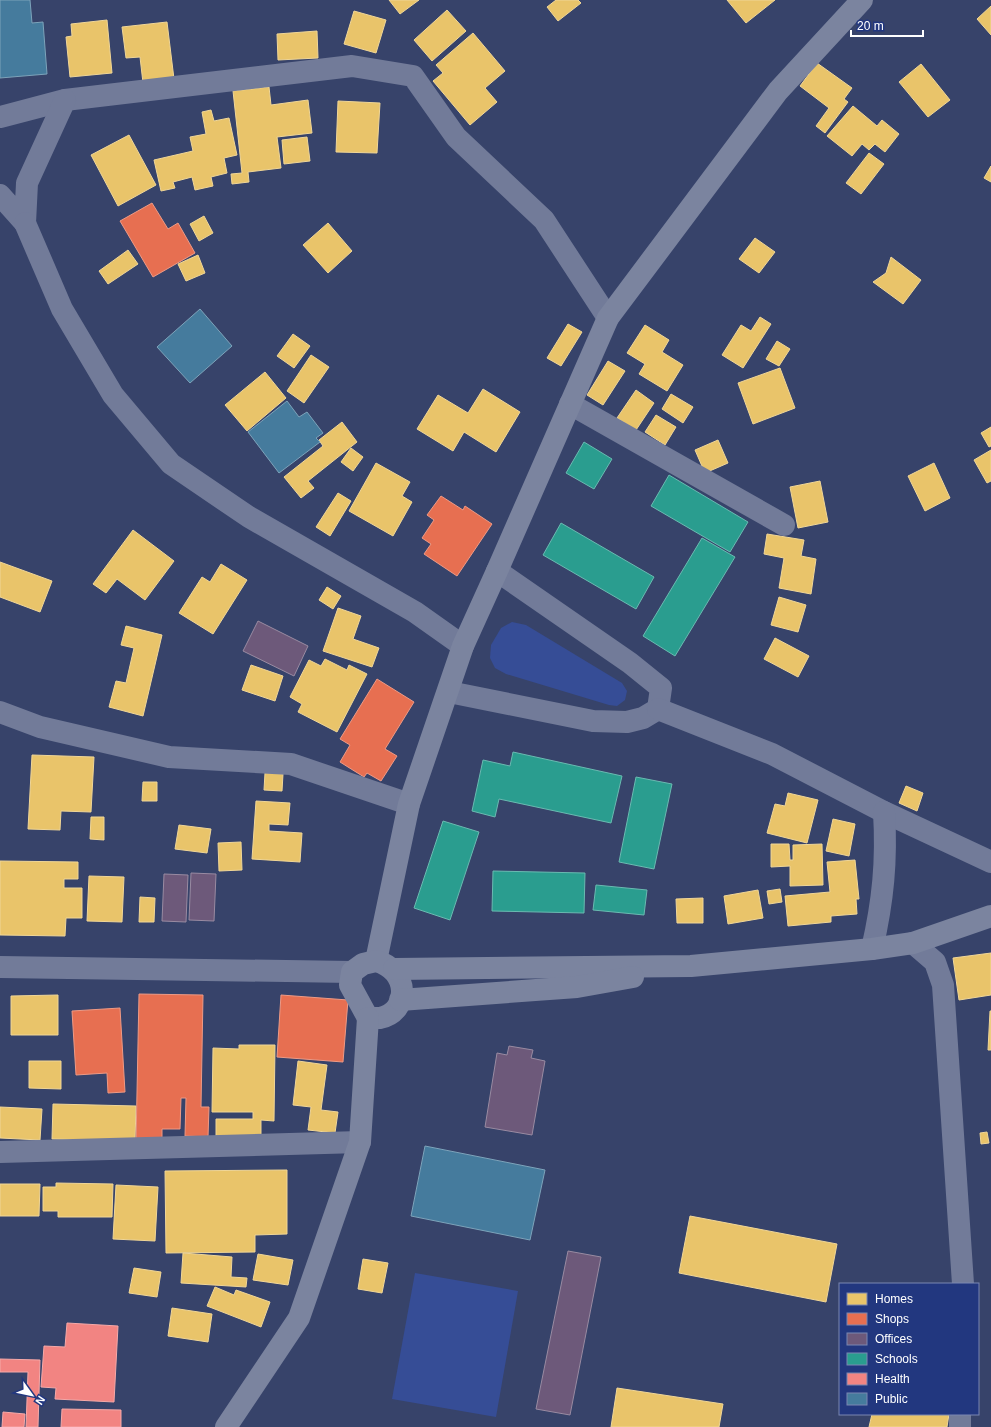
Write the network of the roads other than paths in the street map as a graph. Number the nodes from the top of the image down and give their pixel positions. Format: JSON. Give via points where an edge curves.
{"nodes":[{"id":1,"x":862,"y":0,"type":"edge"},
{"id":2,"x":65,"y":100,"type":"junction"},
{"id":3,"x":0,"y":117,"type":"edge"},
{"id":4,"x":0,"y":195,"type":"edge"},
{"id":5,"x":25,"y":224,"type":"junction"},
{"id":6,"x":608,"y":318,"type":"junction"},
{"id":7,"x":570,"y":404,"type":"junction"},
{"id":8,"x":784,"y":525,"type":"dead end"},
{"id":9,"x":497,"y":571,"type":"junction"},
{"id":10,"x":463,"y":646,"type":"junction"},
{"id":11,"x":448,"y":692,"type":"junction"},
{"id":12,"x":658,"y":709,"type":"junction"},
{"id":13,"x":0,"y":712,"type":"edge"},
{"id":14,"x":409,"y":804,"type":"junction"},
{"id":15,"x":884,"y":812,"type":"junction"},
{"id":16,"x":991,"y":862,"type":"edge"},
{"id":17,"x":991,"y":916,"type":"edge"},
{"id":18,"x":913,"y":943,"type":"junction"},
{"id":19,"x":872,"y":949,"type":"junction"},
{"id":20,"x":385,"y":965,"type":"junction"},
{"id":21,"x":0,"y":966,"type":"edge"},
{"id":22,"x":691,"y":966,"type":"junction"},
{"id":23,"x":351,"y":978,"type":"junction"},
{"id":24,"x":0,"y":980,"type":"edge"},
{"id":25,"x":400,"y":1000,"type":"junction"},
{"id":26,"x":368,"y":1018,"type":"junction"},
{"id":27,"x":360,"y":1142,"type":"junction"},
{"id":28,"x":0,"y":1152,"type":"edge"},
{"id":29,"x":963,"y":1283,"type":"edge"},
{"id":30,"x":960,"y":1415,"type":"edge"},
{"id":31,"x":226,"y":1427,"type":"edge"},
{"id":32,"x":960,"y":1427,"type":"edge"}],
"edges":[{"from":1,"to":6,"type":"main road","via":[[778,91]]},
{"from":2,"to":3,"type":"street"},
{"from":2,"to":5,"type":"street","via":[[27,183]]},
{"from":2,"to":6,"type":"street","via":[[352,66],[413,76],[456,137],[544,220]]},
{"from":4,"to":5,"type":"street"},
{"from":5,"to":10,"type":"street","via":[[62,309],[113,395],[171,464],[249,517],[415,612]]},
{"from":6,"to":7,"type":"main road"},
{"from":7,"to":8,"type":"street"},
{"from":7,"to":9,"type":"main road"},
{"from":9,"to":10,"type":"main road"},
{"from":9,"to":12,"type":"street","via":[[630,663],[661,688]]},
{"from":10,"to":11,"type":"main road"},
{"from":11,"to":12,"type":"street","via":[[593,721],[627,722],[643,718]]},
{"from":11,"to":14,"type":"main road"},
{"from":12,"to":15,"type":"street","via":[[772,754]]},
{"from":13,"to":14,"type":"street","via":[[40,727],[169,757],[291,764]]},
{"from":14,"to":20,"type":"main road"},
{"from":15,"to":16,"type":"street"},
{"from":15,"to":19,"type":"street","via":[[886,850],[881,911]]},
{"from":17,"to":18,"type":"main road"},
{"from":18,"to":19,"type":"main road"},
{"from":18,"to":29,"type":"street","via":[[936,962],[943,985]]},
{"from":19,"to":22,"type":"main road"},
{"from":20,"to":22,"type":"main road"},
{"from":20,"to":23,"type":"main road","via":[[363,964]]},
{"from":20,"to":25,"type":"main road","via":[[400,978]]},
{"from":21,"to":23,"type":"street"},
{"from":22,"to":25,"type":"main road","via":[[577,988]]},
{"from":23,"to":24,"type":"street"},
{"from":23,"to":26,"type":"main road"},
{"from":25,"to":26,"type":"main road","via":[[393,1011],[381,1018]]},
{"from":26,"to":27,"type":"main road"},
{"from":27,"to":28,"type":"street"},
{"from":27,"to":31,"type":"main road","via":[[299,1318]]},
{"from":30,"to":32,"type":"street"}]}
